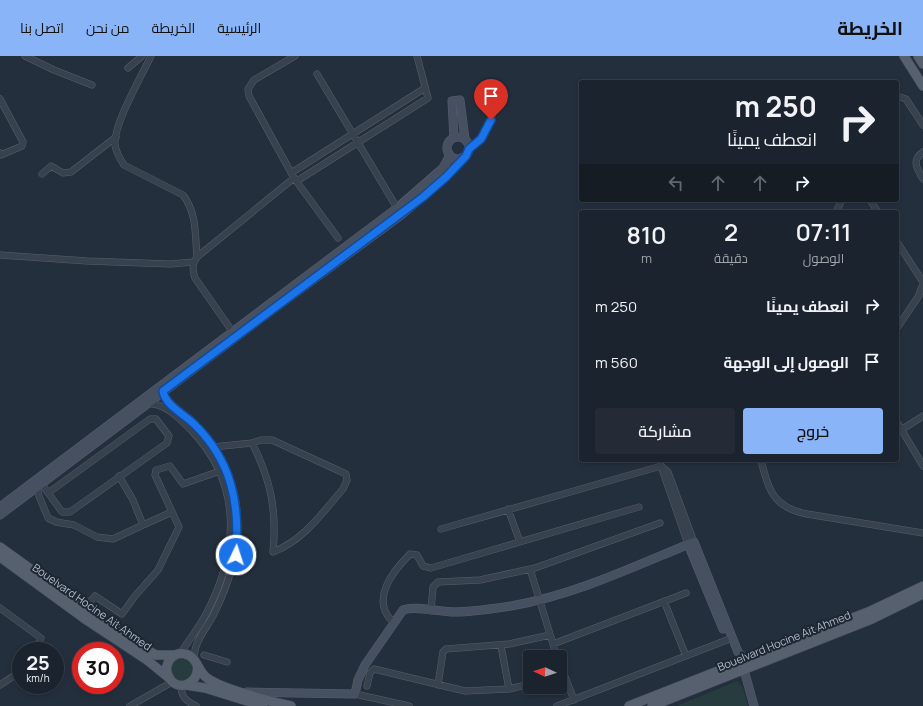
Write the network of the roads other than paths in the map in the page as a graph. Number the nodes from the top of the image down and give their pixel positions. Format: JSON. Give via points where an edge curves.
{"nodes":[{"id":1,"x":25,"y":56,"type":"edge"},
{"id":2,"x":142,"y":56,"type":"edge"},
{"id":3,"x":151,"y":56,"type":"edge"},
{"id":4,"x":295,"y":56,"type":"edge"},
{"id":5,"x":417,"y":56,"type":"edge"},
{"id":6,"x":904,"y":56,"type":"edge"},
{"id":7,"x":918,"y":56,"type":"edge"},
{"id":8,"x":923,"y":64,"type":"edge"},
{"id":9,"x":128,"y":68,"type":"dead end"},
{"id":10,"x":317,"y":74,"type":"dead end"},
{"id":11,"x":92,"y":85,"type":"dead end"},
{"id":12,"x":923,"y":86,"type":"edge"},
{"id":13,"x":425,"y":88,"type":"junction"},
{"id":14,"x":497,"y":93,"type":"dead end"},
{"id":15,"x":899,"y":97,"type":"edge"},
{"id":16,"x":0,"y":99,"type":"edge"},
{"id":17,"x":923,"y":125,"type":"edge"},
{"id":18,"x":353,"y":134,"type":"junction"},
{"id":19,"x":116,"y":138,"type":"junction"},
{"id":20,"x":454,"y":138,"type":"junction"},
{"id":21,"x":465,"y":139,"type":"junction"},
{"id":22,"x":358,"y":142,"type":"junction"},
{"id":23,"x":469,"y":149,"type":"junction"},
{"id":24,"x":923,"y":152,"type":"edge"},
{"id":25,"x":0,"y":153,"type":"edge"},
{"id":26,"x":450,"y":155,"type":"junction"},
{"id":27,"x":462,"y":158,"type":"junction"},
{"id":28,"x":42,"y":174,"type":"dead end"},
{"id":29,"x":294,"y":177,"type":"junction"},
{"id":30,"x":923,"y":179,"type":"edge"},
{"id":31,"x":397,"y":208,"type":"junction"},
{"id":32,"x":338,"y":238,"type":"dead end"},
{"id":33,"x":899,"y":245,"type":"edge"},
{"id":34,"x":0,"y":255,"type":"edge"},
{"id":35,"x":196,"y":259,"type":"junction"},
{"id":36,"x":923,"y":283,"type":"edge"},
{"id":37,"x":899,"y":325,"type":"edge"},
{"id":38,"x":232,"y":331,"type":"junction"},
{"id":39,"x":163,"y":391,"type":"junction"},
{"id":40,"x":147,"y":404,"type":"junction"},
{"id":41,"x":923,"y":416,"type":"edge"},
{"id":42,"x":899,"y":426,"type":"edge"},
{"id":43,"x":901,"y":430,"type":"junction"},
{"id":44,"x":252,"y":443,"type":"junction"},
{"id":45,"x":213,"y":447,"type":"junction"},
{"id":46,"x":761,"y":462,"type":"edge"},
{"id":47,"x":922,"y":464,"type":"edge"},
{"id":48,"x":220,"y":471,"type":"junction"},
{"id":49,"x":119,"y":476,"type":"junction"},
{"id":50,"x":39,"y":485,"type":"junction"},
{"id":51,"x":48,"y":493,"type":"junction"},
{"id":52,"x":0,"y":507,"type":"edge"},
{"id":53,"x":639,"y":507,"type":"dead end"},
{"id":54,"x":508,"y":509,"type":"junction"},
{"id":55,"x":172,"y":512,"type":"junction"},
{"id":56,"x":0,"y":515,"type":"edge"},
{"id":57,"x":660,"y":522,"type":"dead end"},
{"id":58,"x":143,"y":525,"type":"junction"},
{"id":59,"x":441,"y":528,"type":"dead end"},
{"id":60,"x":923,"y":533,"type":"edge"},
{"id":61,"x":520,"y":542,"type":"junction"},
{"id":62,"x":691,"y":543,"type":"junction"},
{"id":63,"x":0,"y":547,"type":"edge"},
{"id":64,"x":0,"y":557,"type":"edge"},
{"id":65,"x":530,"y":569,"type":"junction"},
{"id":66,"x":923,"y":586,"type":"edge"},
{"id":67,"x":686,"y":593,"type":"dead end"},
{"id":68,"x":923,"y":594,"type":"edge"},
{"id":69,"x":540,"y":600,"type":"junction"},
{"id":70,"x":664,"y":601,"type":"junction"},
{"id":71,"x":0,"y":608,"type":"edge"},
{"id":72,"x":84,"y":609,"type":"junction"},
{"id":73,"x":431,"y":611,"type":"junction"},
{"id":74,"x":394,"y":622,"type":"junction"},
{"id":75,"x":550,"y":635,"type":"junction"},
{"id":76,"x":730,"y":639,"type":"junction"},
{"id":77,"x":39,"y":642,"type":"edge"},
{"id":78,"x":553,"y":644,"type":"junction"},
{"id":79,"x":501,"y":646,"type":"junction"},
{"id":80,"x":555,"y":650,"type":"edge"},
{"id":81,"x":177,"y":655,"type":"junction"},
{"id":82,"x":686,"y":656,"type":"junction"},
{"id":83,"x":747,"y":660,"type":"junction"},
{"id":84,"x":196,"y":662,"type":"junction"},
{"id":85,"x":227,"y":662,"type":"dead end"},
{"id":86,"x":734,"y":665,"type":"junction"},
{"id":87,"x":744,"y":670,"type":"junction"},
{"id":88,"x":12,"y":677,"type":"edge"},
{"id":89,"x":170,"y":680,"type":"junction"},
{"id":90,"x":0,"y":685,"type":"edge"},
{"id":91,"x":184,"y":685,"type":"junction"},
{"id":92,"x":438,"y":685,"type":"junction"},
{"id":93,"x":366,"y":686,"type":"dead end"},
{"id":94,"x":523,"y":686,"type":"edge"},
{"id":95,"x":567,"y":686,"type":"edge"},
{"id":96,"x":509,"y":689,"type":"junction"},
{"id":97,"x":242,"y":692,"type":"junction"},
{"id":98,"x":355,"y":694,"type":"junction"},
{"id":99,"x":184,"y":698,"type":"junction"},
{"id":100,"x":574,"y":700,"type":"junction"},
{"id":101,"x":669,"y":703,"type":"edge"},
{"id":102,"x":130,"y":706,"type":"edge"},
{"id":103,"x":186,"y":706,"type":"edge"},
{"id":104,"x":196,"y":706,"type":"edge"},
{"id":105,"x":263,"y":706,"type":"edge"},
{"id":106,"x":291,"y":706,"type":"edge"},
{"id":107,"x":409,"y":706,"type":"edge"},
{"id":108,"x":556,"y":706,"type":"edge"},
{"id":109,"x":629,"y":706,"type":"edge"},
{"id":110,"x":652,"y":706,"type":"edge"},
{"id":111,"x":754,"y":706,"type":"edge"}],
"edges":[{"from":1,"to":11,"type":"street"},
{"from":2,"to":9,"type":"street"},
{"from":3,"to":19,"type":"street","via":[[123,116]]},
{"from":4,"to":29,"type":"street","via":[[254,80],[248,89],[249,96]]},
{"from":5,"to":13,"type":"street"},
{"from":6,"to":12,"type":"main road"},
{"from":7,"to":8,"type":"main road"},
{"from":10,"to":18,"type":"street"},
{"from":13,"to":18,"type":"street"},
{"from":13,"to":22,"type":"street","via":[[428,98]]},
{"from":14,"to":23,"type":"street","via":[[488,128]]},
{"from":15,"to":17,"type":"street","via":[[906,99]]},
{"from":16,"to":25,"type":"street","via":[[23,142],[22,146],[1,155]]},
{"from":18,"to":22,"type":"street"},
{"from":18,"to":29,"type":"street"},
{"from":19,"to":28,"type":"street","via":[[71,172],[63,172],[51,166]]},
{"from":19,"to":35,"type":"street","via":[[115,145],[124,165],[183,196],[188,202],[194,218]]},
{"from":20,"to":21,"type":"street"},
{"from":20,"to":21,"type":"street","via":[[452,101],[460,100]]},
{"from":20,"to":26,"type":"street","via":[[448,145]]},
{"from":21,"to":23,"type":"street"},
{"from":22,"to":29,"type":"street"},
{"from":22,"to":31,"type":"street"},
{"from":23,"to":27,"type":"street"},
{"from":24,"to":30,"type":"street","via":[[915,162]]},
{"from":26,"to":27,"type":"street"},
{"from":26,"to":31,"type":"street","via":[[443,168]]},
{"from":27,"to":39,"type":"street","via":[[446,177],[400,216]]},
{"from":29,"to":32,"type":"street"},
{"from":29,"to":35,"type":"street"},
{"from":31,"to":38,"type":"street"},
{"from":33,"to":36,"type":"street"},
{"from":34,"to":35,"type":"street","via":[[170,264]]},
{"from":35,"to":38,"type":"street","via":[[193,268],[195,278]]},
{"from":36,"to":37,"type":"street","via":[[918,297]]},
{"from":38,"to":52,"type":"street"},
{"from":39,"to":40,"type":"street"},
{"from":39,"to":45,"type":"street","via":[[166,400],[196,425]]},
{"from":40,"to":48,"type":"street","via":[[160,405],[187,426],[208,451]]},
{"from":40,"to":50,"type":"street"},
{"from":41,"to":43,"type":"street"},
{"from":42,"to":43,"type":"street"},
{"from":43,"to":47,"type":"street"},
{"from":44,"to":44,"type":"street","via":[[272,440],[344,472],[347,477],[343,489],[305,533],[273,552],[274,521],[270,487]]},
{"from":44,"to":45,"type":"street"},
{"from":45,"to":84,"type":"street","via":[[233,486],[238,521],[236,548],[234,566],[228,582],[196,645]]},
{"from":46,"to":60,"type":"street","via":[[770,491],[790,509]]},
{"from":48,"to":55,"type":"street","via":[[183,484],[170,466],[156,470],[155,475]]},
{"from":48,"to":81,"type":"street","via":[[229,500],[231,518],[229,553],[217,592],[205,617]]},
{"from":49,"to":51,"type":"street","via":[[66,514]]},
{"from":49,"to":51,"type":"street","via":[[168,442],[169,436],[156,420],[150,420]]},
{"from":49,"to":58,"type":"street","via":[[133,500]]},
{"from":50,"to":51,"type":"street"},
{"from":50,"to":56,"type":"street"},
{"from":50,"to":58,"type":"street","via":[[41,502],[48,518],[56,522],[74,525],[97,537],[113,539]]},
{"from":53,"to":61,"type":"street"},
{"from":54,"to":59,"type":"street"},
{"from":54,"to":61,"type":"street"},
{"from":54,"to":62,"type":"street","via":[[661,466]]},
{"from":55,"to":58,"type":"street"},
{"from":55,"to":72,"type":"street","via":[[179,527],[162,564],[122,614],[95,596]]},
{"from":57,"to":65,"type":"street"},
{"from":61,"to":74,"type":"street","via":[[429,568],[423,566],[417,554],[410,554],[388,579],[386,587],[384,608]]},
{"from":62,"to":69,"type":"street","via":[[629,569]]},
{"from":62,"to":76,"type":"street"},
{"from":63,"to":72,"type":"main road"},
{"from":64,"to":89,"type":"main road","name":"Bouelvard Hocine Ait Ahmed","via":[[147,660]]},
{"from":65,"to":69,"type":"street"},
{"from":65,"to":73,"type":"street","via":[[481,580],[438,582],[434,587]]},
{"from":66,"to":83,"type":"main road","via":[[868,612]]},
{"from":67,"to":70,"type":"street"},
{"from":68,"to":87,"type":"main road","name":"Bouelvard Hocine Ait Ahmed","via":[[872,619]]},
{"from":69,"to":73,"type":"street","via":[[483,611]]},
{"from":69,"to":75,"type":"street"},
{"from":70,"to":78,"type":"street"},
{"from":70,"to":82,"type":"street"},
{"from":71,"to":77,"type":"street","via":[[41,638]]},
{"from":72,"to":81,"type":"main road","via":[[148,652],[164,656]]},
{"from":73,"to":74,"type":"street","via":[[406,609],[400,612]]},
{"from":74,"to":98,"type":"street","via":[[364,665]]},
{"from":75,"to":78,"type":"street"},
{"from":75,"to":79,"type":"street"},
{"from":76,"to":82,"type":"street"},
{"from":76,"to":83,"type":"street"},
{"from":76,"to":86,"type":"street"},
{"from":78,"to":80,"type":"street"},
{"from":79,"to":92,"type":"street","via":[[445,650]]},
{"from":79,"to":96,"type":"street"},
{"from":81,"to":84,"type":"main road","via":[[190,656]]},
{"from":81,"to":89,"type":"main road","via":[[168,663],[167,673]]},
{"from":82,"to":100,"type":"street"},
{"from":83,"to":86,"type":"main road"},
{"from":84,"to":85,"type":"street","via":[[203,652]]},
{"from":84,"to":91,"type":"main road","via":[[197,675],[191,683]]},
{"from":84,"to":97,"type":"main road","via":[[207,678]]},
{"from":86,"to":109,"type":"main road"},
{"from":87,"to":101,"type":"main road","name":"Bouelvard Hocine Ait Ahmed"},
{"from":87,"to":111,"type":"street"},
{"from":88,"to":90,"type":"street"},
{"from":89,"to":91,"type":"main road"},
{"from":89,"to":102,"type":"street"},
{"from":91,"to":99,"type":"street","via":[[181,693]]},
{"from":91,"to":105,"type":"main road","via":[[205,688]]},
{"from":92,"to":93,"type":"street","via":[[374,669]]},
{"from":92,"to":96,"type":"street","via":[[465,691]]},
{"from":94,"to":96,"type":"street"},
{"from":95,"to":100,"type":"street"},
{"from":97,"to":98,"type":"street"},
{"from":97,"to":106,"type":"main road"},
{"from":98,"to":107,"type":"street"},
{"from":99,"to":103,"type":"street"},
{"from":99,"to":104,"type":"street"},
{"from":100,"to":108,"type":"street"},
{"from":101,"to":110,"type":"main road","name":"Bouelvard Hocine Ait Ahmed"}]}
